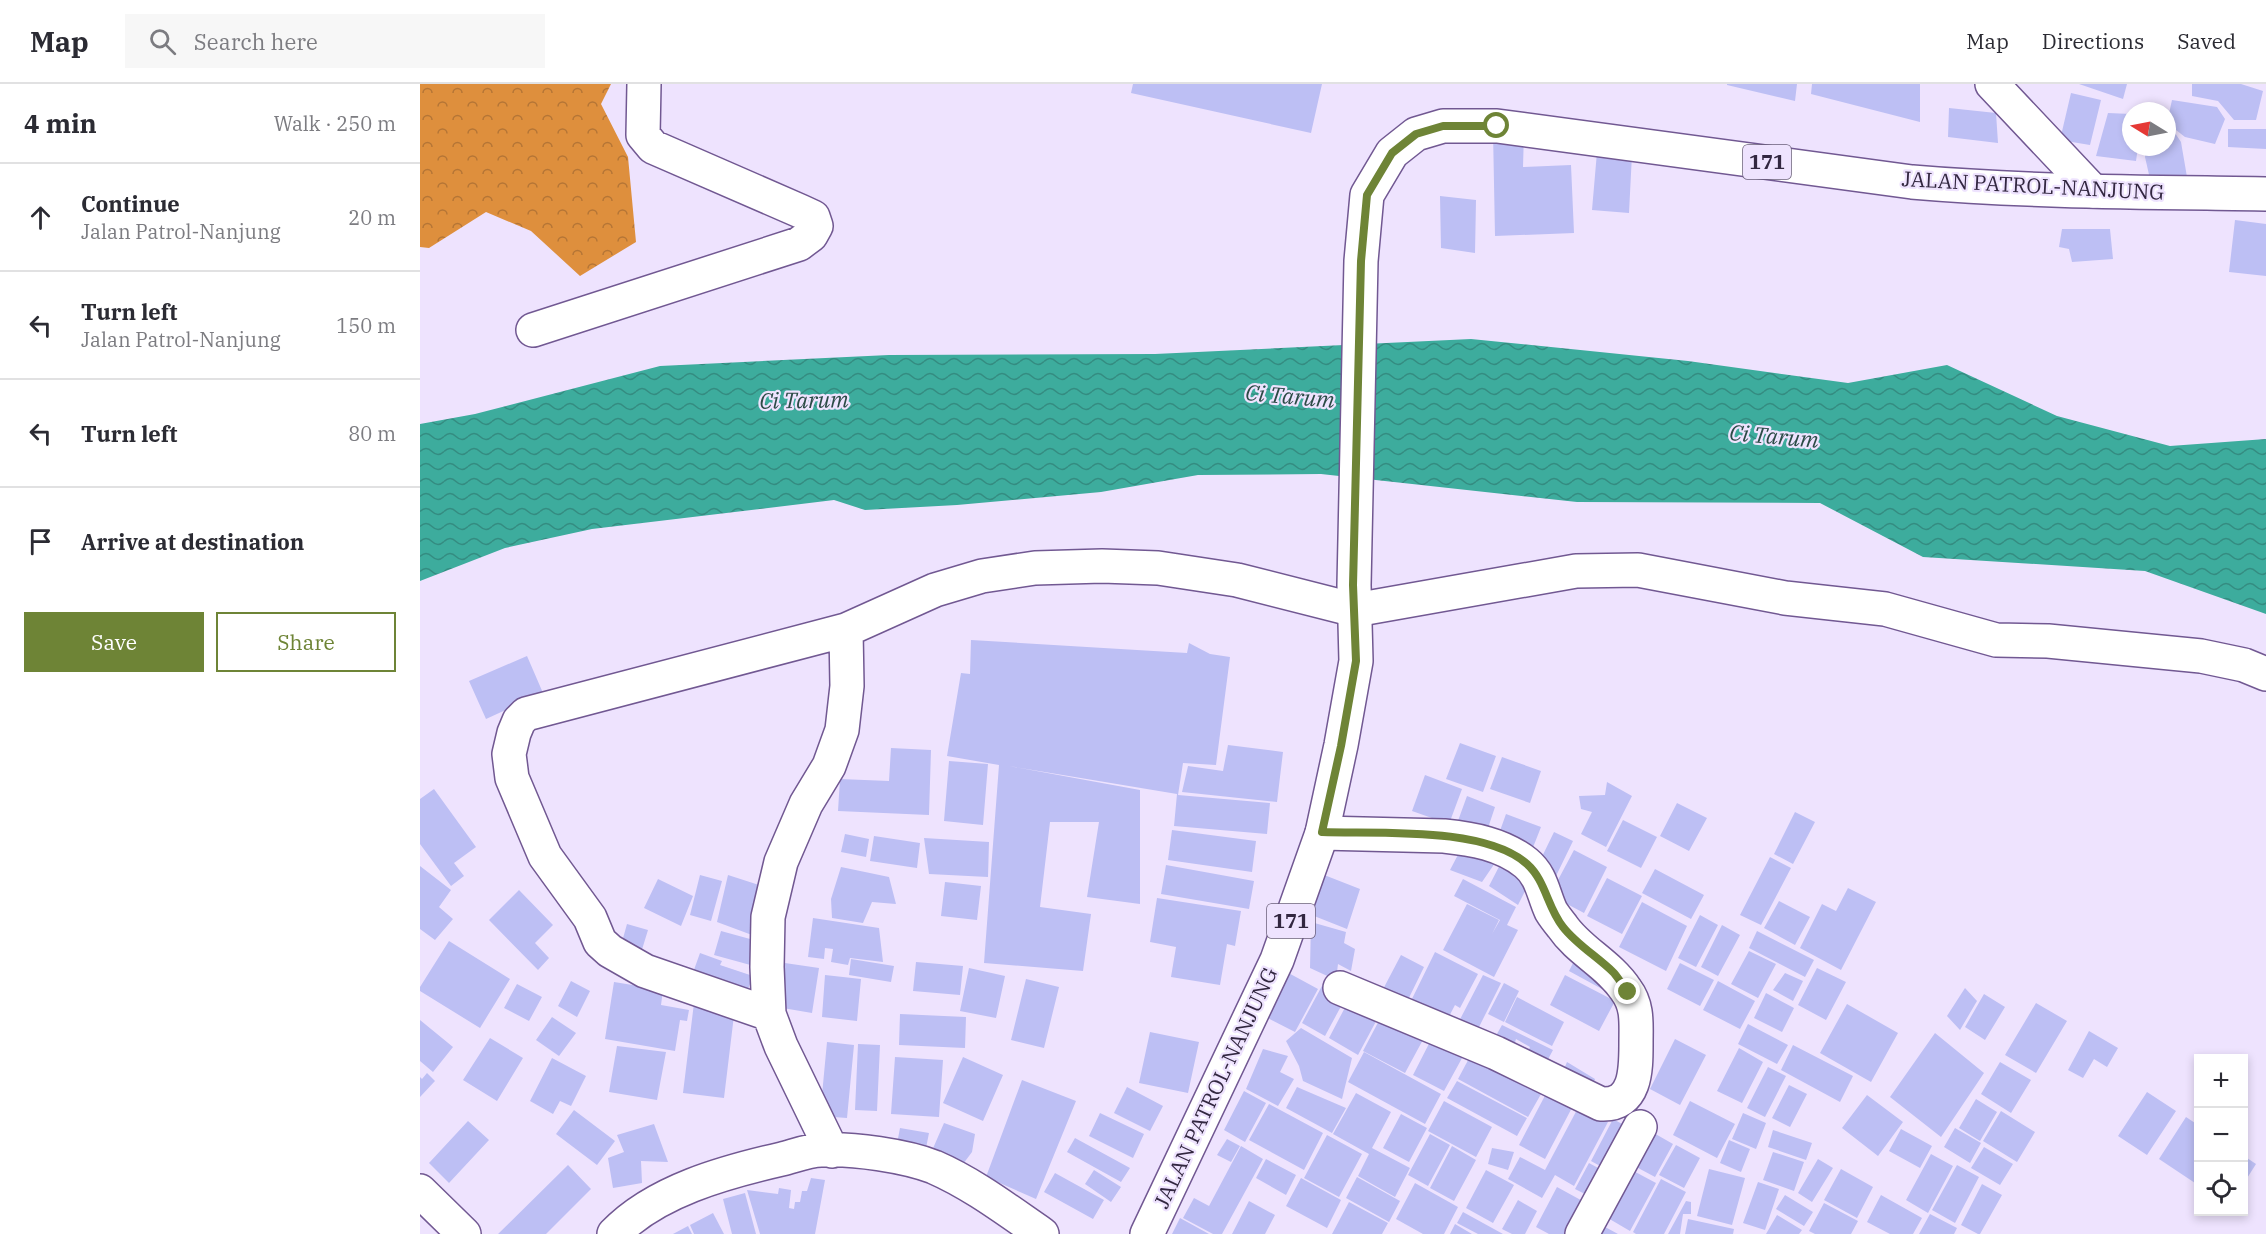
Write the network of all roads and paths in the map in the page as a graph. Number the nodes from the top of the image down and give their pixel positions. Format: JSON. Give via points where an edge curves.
{"nodes":[{"id":1,"x":644,"y":84,"type":"edge"},
{"id":2,"x":1992,"y":84,"type":"edge"},
{"id":3,"x":2093,"y":191,"type":"junction"},
{"id":4,"x":2266,"y":194,"type":"edge"},
{"id":5,"x":533,"y":330,"type":"dead end"},
{"id":6,"x":1354,"y":597,"type":"junction"},
{"id":7,"x":846,"y":630,"type":"junction"},
{"id":8,"x":2266,"y":674,"type":"edge"},
{"id":9,"x":1322,"y":832,"type":"junction"},
{"id":10,"x":1340,"y":988,"type":"dead end"},
{"id":11,"x":769,"y":1014,"type":"junction"},
{"id":12,"x":1640,"y":1127,"type":"dead end"},
{"id":13,"x":832,"y":1151,"type":"junction"},
{"id":14,"x":420,"y":1191,"type":"edge"},
{"id":15,"x":464,"y":1234,"type":"edge"},
{"id":16,"x":614,"y":1234,"type":"edge"},
{"id":17,"x":1042,"y":1234,"type":"edge"},
{"id":18,"x":1147,"y":1234,"type":"edge"},
{"id":19,"x":1582,"y":1234,"type":"edge"}],
"edges":[{"from":1,"to":5,"type":"street","via":[[643,135],[653,147],[800,211],[813,218],[816,226],[799,244]]},
{"from":2,"to":3,"type":"street"},
{"from":3,"to":4,"type":"street","name":"JALAN PATROL-NANJUNG","number":"171"},
{"from":3,"to":6,"type":"street","name":"JALAN PATROL-NANJUNG","number":"171","via":[[1912,182],[1497,126],[1443,126],[1416,134],[1392,153],[1367,195],[1361,261]]},
{"from":6,"to":7,"type":"street","via":[[1158,568],[1046,568],[982,576],[935,590]]},
{"from":6,"to":8,"type":"street","via":[[1576,571],[1638,570],[1785,598],[1885,609],[1996,640],[2201,656]]},
{"from":6,"to":9,"type":"street","name":"JALAN PATROL-NANJUNG","number":"171","via":[[1356,661]]},
{"from":7,"to":11,"type":"street","via":[[847,686],[842,730],[830,766],[780,862],[768,916]]},
{"from":7,"to":11,"type":"street","via":[[526,714],[519,721],[509,754],[512,778],[545,856],[590,918],[600,942],[645,970]]},
{"from":9,"to":10,"type":"street","via":[[1464,838],[1500,848],[1527,864],[1539,878],[1551,911],[1564,930],[1614,974],[1628,992],[1636,1010],[1636,1073],[1630,1089],[1621,1097],[1611,1104],[1601,1104],[1496,1053]]},
{"from":9,"to":18,"type":"street","name":"JALAN PATROL-NANJUNG","number":"171","via":[[1277,960]]},
{"from":11,"to":13,"type":"street"},
{"from":12,"to":19,"type":"street"},
{"from":13,"to":16,"type":"street","via":[[821,1150],[725,1172],[669,1196]]},
{"from":13,"to":17,"type":"street","via":[[900,1158],[932,1167],[999,1204]]},
{"from":14,"to":15,"type":"street"}]}
